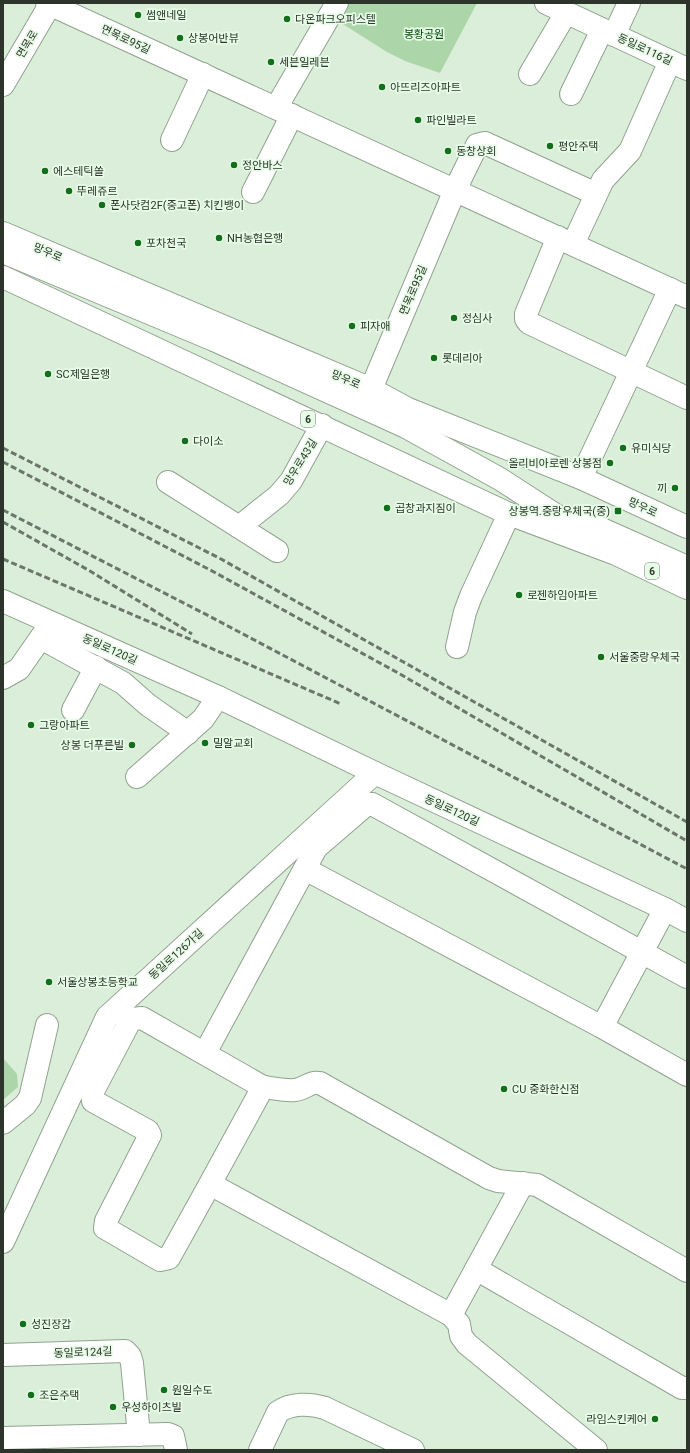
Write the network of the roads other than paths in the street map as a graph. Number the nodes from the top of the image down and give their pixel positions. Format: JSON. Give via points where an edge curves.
{"nodes":[{"id":1,"x":50,"y":3,"type":"edge"},
{"id":2,"x":337,"y":3,"type":"edge"},
{"id":3,"x":546,"y":3,"type":"edge"},
{"id":4,"x":629,"y":3,"type":"edge"},
{"id":5,"x":566,"y":13,"type":"junction"},
{"id":6,"x":608,"y":32,"type":"junction"},
{"id":7,"x":681,"y":63,"type":"edge"},
{"id":8,"x":203,"y":74,"type":"junction"},
{"id":9,"x":530,"y":74,"type":"dead end"},
{"id":10,"x":3,"y":85,"type":"edge"},
{"id":11,"x":571,"y":94,"type":"dead end"},
{"id":12,"x":284,"y":112,"type":"junction"},
{"id":13,"x":172,"y":140,"type":"dead end"},
{"id":14,"x":455,"y":190,"type":"junction"},
{"id":15,"x":253,"y":192,"type":"dead end"},
{"id":16,"x":596,"y":194,"type":"junction"},
{"id":17,"x":3,"y":233,"type":"edge"},
{"id":18,"x":566,"y":241,"type":"junction"},
{"id":19,"x":3,"y":252,"type":"edge"},
{"id":20,"x":3,"y":276,"type":"edge"},
{"id":21,"x":678,"y":293,"type":"edge"},
{"id":22,"x":630,"y":372,"type":"junction"},
{"id":23,"x":371,"y":389,"type":"junction"},
{"id":24,"x":687,"y":398,"type":"edge"},
{"id":25,"x":408,"y":409,"type":"junction"},
{"id":26,"x":322,"y":425,"type":"junction"},
{"id":27,"x":581,"y":478,"type":"junction"},
{"id":28,"x":168,"y":482,"type":"dead end"},
{"id":29,"x":510,"y":514,"type":"junction"},
{"id":30,"x":239,"y":527,"type":"junction"},
{"id":31,"x":687,"y":527,"type":"edge"},
{"id":32,"x":277,"y":551,"type":"dead end"},
{"id":33,"x":616,"y":554,"type":"junction"},
{"id":34,"x":687,"y":567,"type":"edge"},
{"id":35,"x":687,"y":588,"type":"edge"},
{"id":36,"x":3,"y":601,"type":"edge"},
{"id":37,"x":46,"y":630,"type":"junction"},
{"id":38,"x":457,"y":647,"type":"dead end"},
{"id":39,"x":96,"y":667,"type":"junction"},
{"id":40,"x":3,"y":678,"type":"edge"},
{"id":41,"x":218,"y":697,"type":"junction"},
{"id":42,"x":73,"y":710,"type":"dead end"},
{"id":43,"x":195,"y":722,"type":"junction"},
{"id":44,"x":375,"y":774,"type":"junction"},
{"id":45,"x":137,"y":777,"type":"dead end"},
{"id":46,"x":305,"y":869,"type":"junction"},
{"id":47,"x":665,"y":909,"type":"junction"},
{"id":48,"x":687,"y":921,"type":"edge"},
{"id":49,"x":642,"y":952,"type":"junction"},
{"id":50,"x":687,"y":977,"type":"edge"},
{"id":51,"x":47,"y":1025,"type":"dead end"},
{"id":52,"x":602,"y":1027,"type":"junction"},
{"id":53,"x":206,"y":1053,"type":"junction"},
{"id":54,"x":687,"y":1075,"type":"edge"},
{"id":55,"x":263,"y":1087,"type":"junction"},
{"id":56,"x":3,"y":1123,"type":"edge"},
{"id":57,"x":523,"y":1183,"type":"junction"},
{"id":58,"x":210,"y":1184,"type":"junction"},
{"id":59,"x":3,"y":1242,"type":"edge"},
{"id":60,"x":476,"y":1269,"type":"junction"},
{"id":61,"x":687,"y":1271,"type":"edge"},
{"id":62,"x":451,"y":1315,"type":"junction"},
{"id":63,"x":3,"y":1355,"type":"edge"},
{"id":64,"x":687,"y":1388,"type":"edge"},
{"id":65,"x":139,"y":1435,"type":"junction"},
{"id":66,"x":3,"y":1438,"type":"edge"},
{"id":67,"x":176,"y":1450,"type":"edge"},
{"id":68,"x":260,"y":1450,"type":"edge"},
{"id":69,"x":413,"y":1450,"type":"edge"},
{"id":70,"x":596,"y":1450,"type":"edge"}],
"edges":[{"from":1,"to":8,"type":"street","name":"면목로95길"},
{"from":1,"to":10,"type":"street","name":"면목로"},
{"from":2,"to":12,"type":"street"},
{"from":3,"to":5,"type":"street","name":"동일로116길"},
{"from":4,"to":6,"type":"street"},
{"from":5,"to":6,"type":"street","name":"동일로116길"},
{"from":5,"to":9,"type":"street"},
{"from":6,"to":7,"type":"street","name":"동일로116길"},
{"from":6,"to":11,"type":"street"},
{"from":7,"to":16,"type":"street","via":[[630,151],[603,180]]},
{"from":8,"to":12,"type":"street","name":"면목로95길"},
{"from":8,"to":13,"type":"street"},
{"from":12,"to":14,"type":"street","name":"면목로95길"},
{"from":12,"to":15,"type":"street"},
{"from":14,"to":16,"type":"street","name":"면목로95길","via":[[475,148],[485,143]]},
{"from":14,"to":18,"type":"street","name":"면목로95길"},
{"from":14,"to":23,"type":"street","name":"면목로95길"},
{"from":16,"to":18,"type":"street"},
{"from":17,"to":23,"type":"street","name":"망우로"},
{"from":18,"to":21,"type":"street","name":"면목로95길"},
{"from":18,"to":22,"type":"street","via":[[526,314],[526,319],[529,323]]},
{"from":19,"to":33,"type":"street","via":[[214,340],[406,427],[500,479]]},
{"from":20,"to":26,"type":"street","number":"6"},
{"from":21,"to":22,"type":"street","name":"면목로95길"},
{"from":22,"to":24,"type":"street"},
{"from":22,"to":27,"type":"street","name":"면목로95길"},
{"from":23,"to":25,"type":"street","name":"망우로"},
{"from":25,"to":27,"type":"street","name":"망우로"},
{"from":25,"to":34,"type":"street","via":[[604,530]]},
{"from":26,"to":29,"type":"street","number":"6"},
{"from":26,"to":30,"type":"street","name":"망우로43길","via":[[291,480],[279,495]]},
{"from":27,"to":31,"type":"street","name":"망우로"},
{"from":28,"to":30,"type":"street"},
{"from":29,"to":33,"type":"street","number":"6"},
{"from":29,"to":38,"type":"street","via":[[471,596]]},
{"from":30,"to":32,"type":"street"},
{"from":33,"to":35,"type":"street","number":"6"},
{"from":36,"to":37,"type":"street","name":"동일로120길"},
{"from":37,"to":39,"type":"street","name":"동일로120길"},
{"from":37,"to":40,"type":"street","via":[[18,669]]},
{"from":37,"to":41,"type":"street","name":"동일로120길"},
{"from":39,"to":42,"type":"street"},
{"from":39,"to":43,"type":"street","name":"동일로120길","via":[[123,683],[148,705]]},
{"from":41,"to":43,"type":"street"},
{"from":41,"to":44,"type":"street","name":"동일로120길"},
{"from":43,"to":45,"type":"street"},
{"from":44,"to":47,"type":"street","name":"동일로120길"},
{"from":44,"to":59,"type":"street","name":"동일로126가길","via":[[107,1017]]},
{"from":46,"to":49,"type":"street","via":[[320,844],[363,807],[372,804]]},
{"from":46,"to":52,"type":"street"},
{"from":46,"to":53,"type":"street"},
{"from":47,"to":48,"type":"street","name":"동일로120길"},
{"from":47,"to":49,"type":"street"},
{"from":49,"to":50,"type":"street"},
{"from":49,"to":52,"type":"street"},
{"from":51,"to":56,"type":"street","via":[[30,1098]]},
{"from":52,"to":54,"type":"street"},
{"from":53,"to":55,"type":"street"},
{"from":53,"to":58,"type":"street","via":[[136,1017],[131,1019],[92,1093],[93,1101],[148,1130],[150,1135],[106,1221],[105,1228],[110,1232],[160,1260],[165,1260]]},
{"from":55,"to":57,"type":"street","via":[[293,1090],[311,1083],[320,1083],[489,1178]]},
{"from":55,"to":58,"type":"street"},
{"from":57,"to":60,"type":"street"},
{"from":57,"to":61,"type":"street","via":[[537,1185]]},
{"from":58,"to":62,"type":"street"},
{"from":60,"to":62,"type":"street"},
{"from":60,"to":64,"type":"street","via":[[682,1388]]},
{"from":62,"to":70,"type":"street","via":[[459,1324],[461,1336],[466,1344]]},
{"from":63,"to":65,"type":"street","name":"동일로124길","via":[[125,1351],[132,1363]]},
{"from":65,"to":66,"type":"street"},
{"from":65,"to":67,"type":"street","via":[[170,1434],[174,1437]]},
{"from":68,"to":69,"type":"street","via":[[278,1412],[288,1406],[311,1404],[325,1408]]}]}
